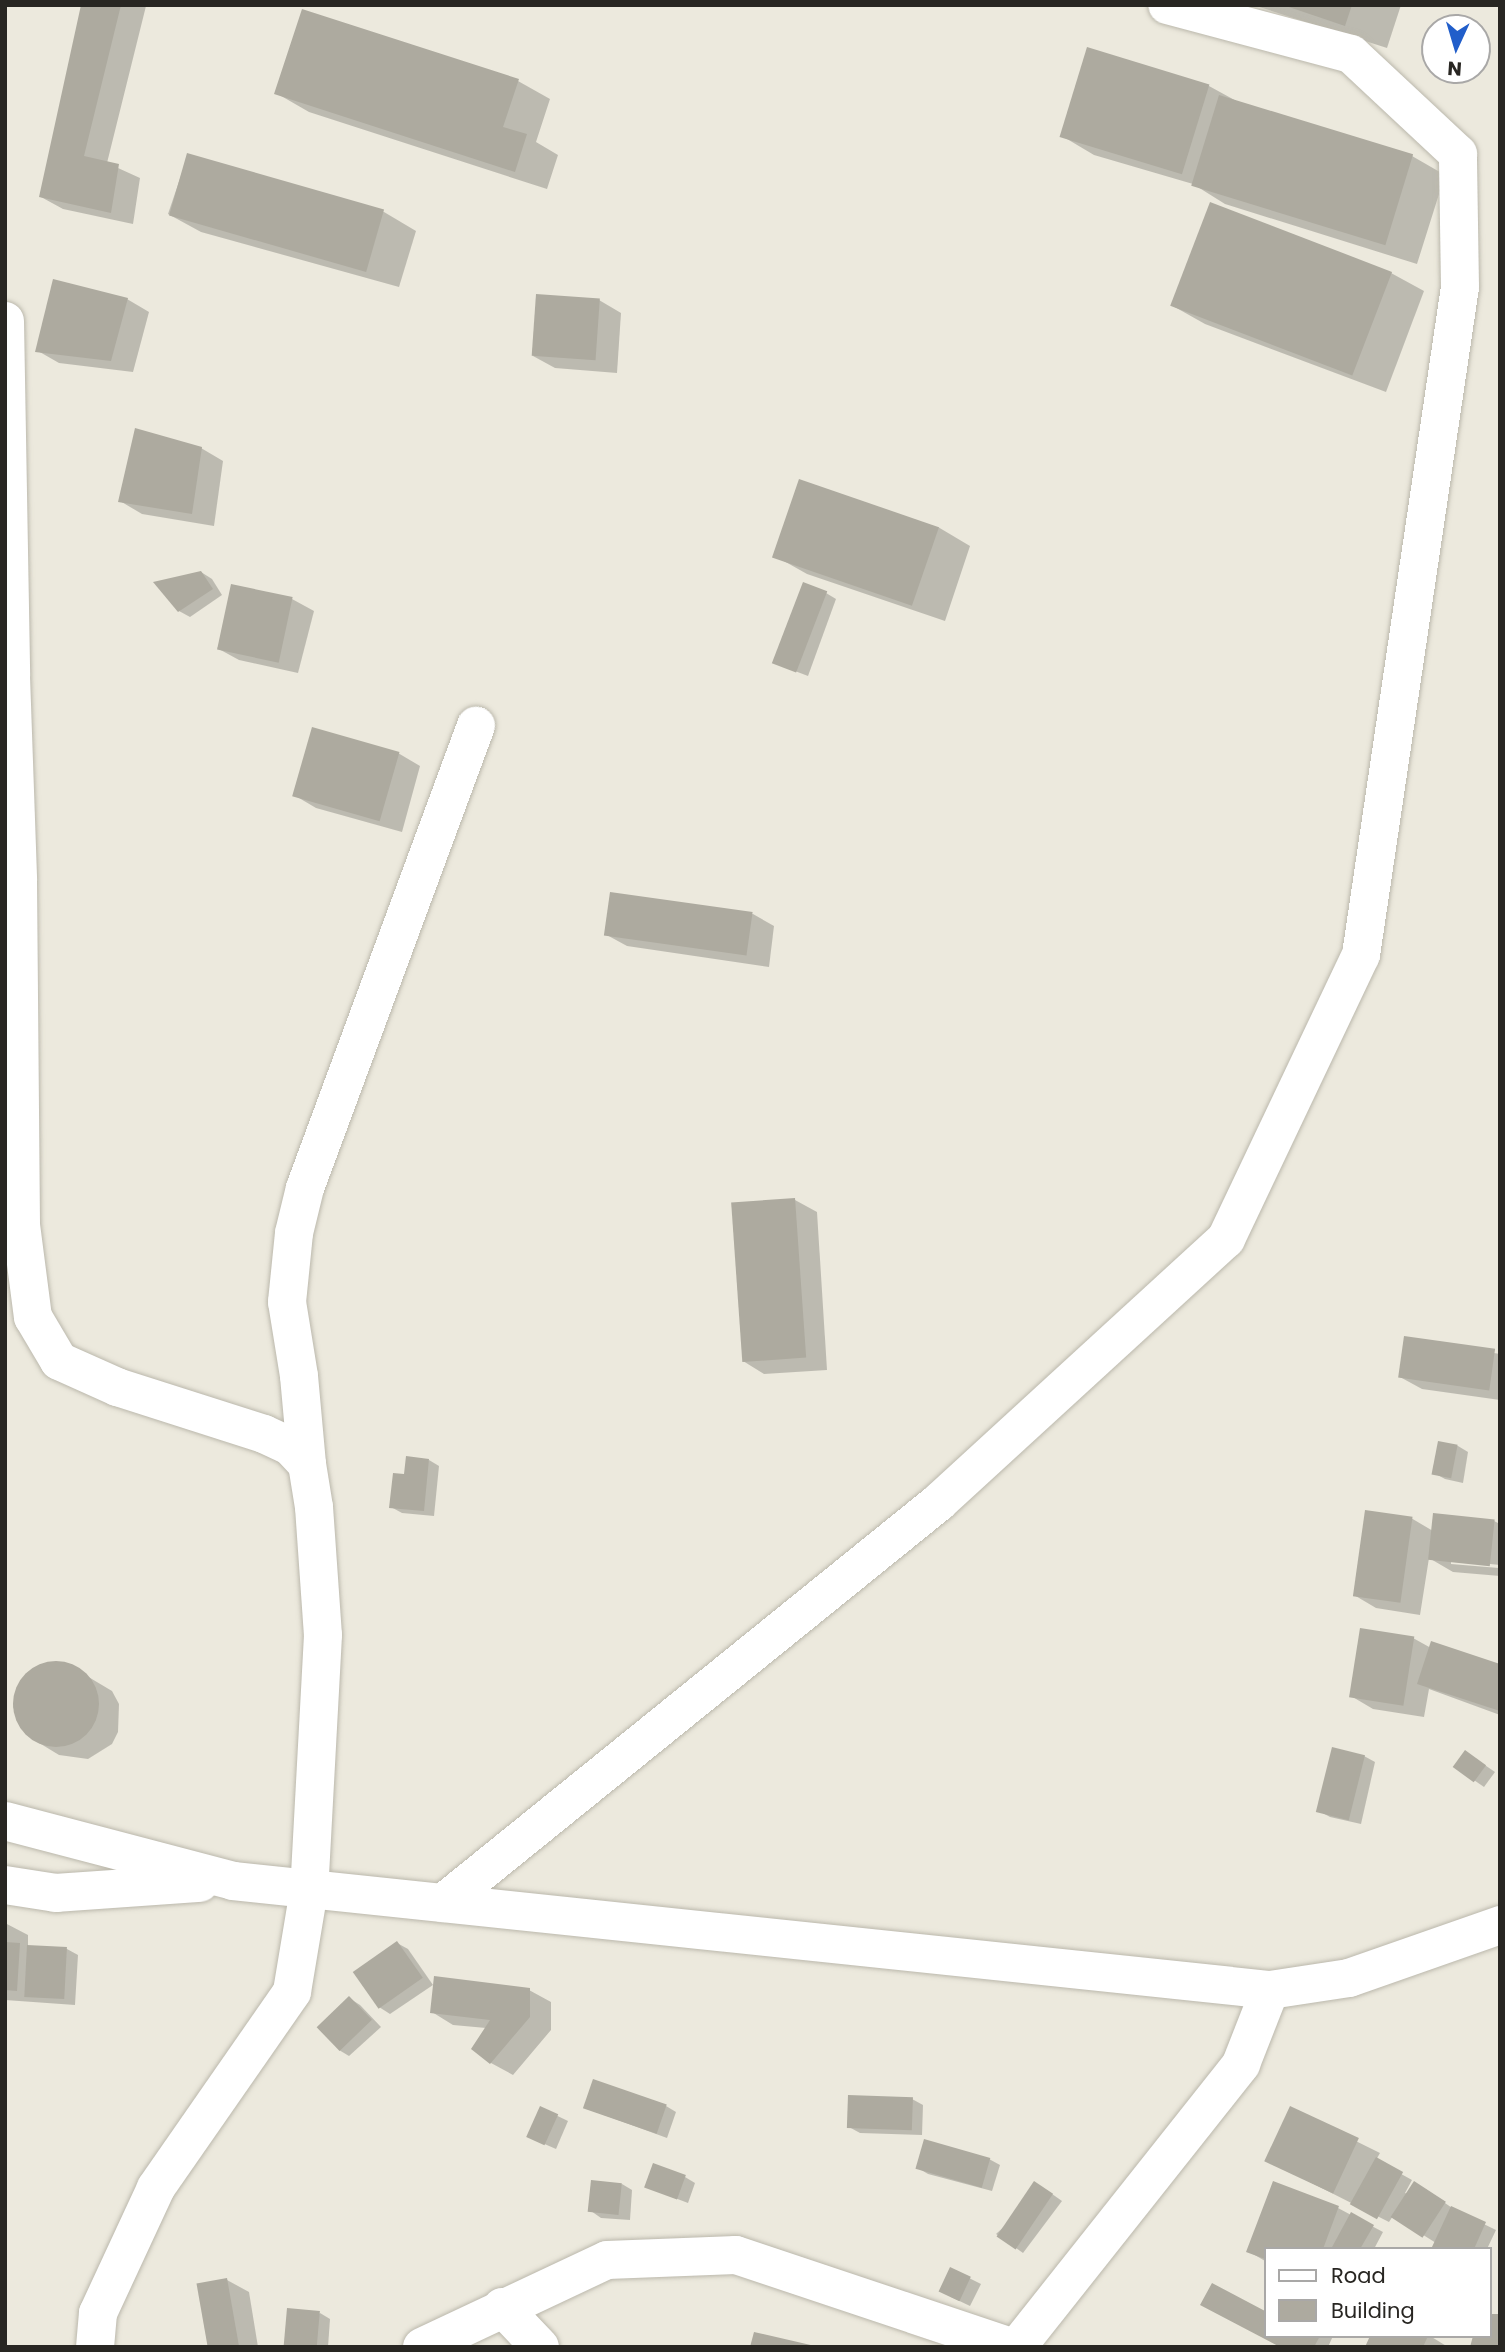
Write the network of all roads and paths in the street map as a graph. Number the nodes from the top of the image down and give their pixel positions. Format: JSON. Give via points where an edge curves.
{"nodes":[{"id":1,"x":1167,"y":5,"type":"edge"},
{"id":2,"x":5,"y":321,"type":"edge"},
{"id":3,"x":476,"y":726,"type":"dead end"},
{"id":4,"x":307,"y":1464,"type":"junction"},
{"id":5,"x":5,"y":1821,"type":"edge"},
{"id":6,"x":233,"y":1881,"type":"junction"},
{"id":7,"x":5,"y":1885,"type":"edge"},
{"id":8,"x":309,"y":1890,"type":"junction"},
{"id":9,"x":443,"y":1903,"type":"junction"},
{"id":10,"x":1500,"y":1925,"type":"edge"},
{"id":11,"x":1270,"y":1990,"type":"junction"},
{"id":12,"x":502,"y":2307,"type":"junction"},
{"id":13,"x":95,"y":2347,"type":"edge"},
{"id":14,"x":422,"y":2347,"type":"edge"},
{"id":15,"x":540,"y":2347,"type":"edge"},
{"id":16,"x":1011,"y":2347,"type":"edge"},
{"id":17,"x":1017,"y":2347,"type":"edge"}],
"edges":[{"from":1,"to":9,"type":"street","via":[[1351,54],[1458,154],[1460,287],[1361,956],[1226,1239],[939,1502]]},
{"from":2,"to":4,"type":"street","via":[[22,1225],[33,1317],[59,1361],[117,1387],[264,1434],[290,1446]]},
{"from":3,"to":4,"type":"street","via":[[305,1188],[294,1233],[287,1301]]},
{"from":4,"to":8,"type":"street","via":[[323,1635]]},
{"from":5,"to":6,"type":"street"},
{"from":6,"to":7,"type":"street","via":[[56,1893]]},
{"from":6,"to":8,"type":"street"},
{"from":8,"to":9,"type":"street"},
{"from":8,"to":13,"type":"street","via":[[292,1992],[156,2188],[99,2313]]},
{"from":9,"to":11,"type":"street"},
{"from":10,"to":11,"type":"street","via":[[1349,1978]]},
{"from":11,"to":17,"type":"street","via":[[1241,2064]]},
{"from":12,"to":14,"type":"street"},
{"from":12,"to":15,"type":"street"},
{"from":12,"to":16,"type":"street","via":[[607,2260],[736,2255]]}]}
